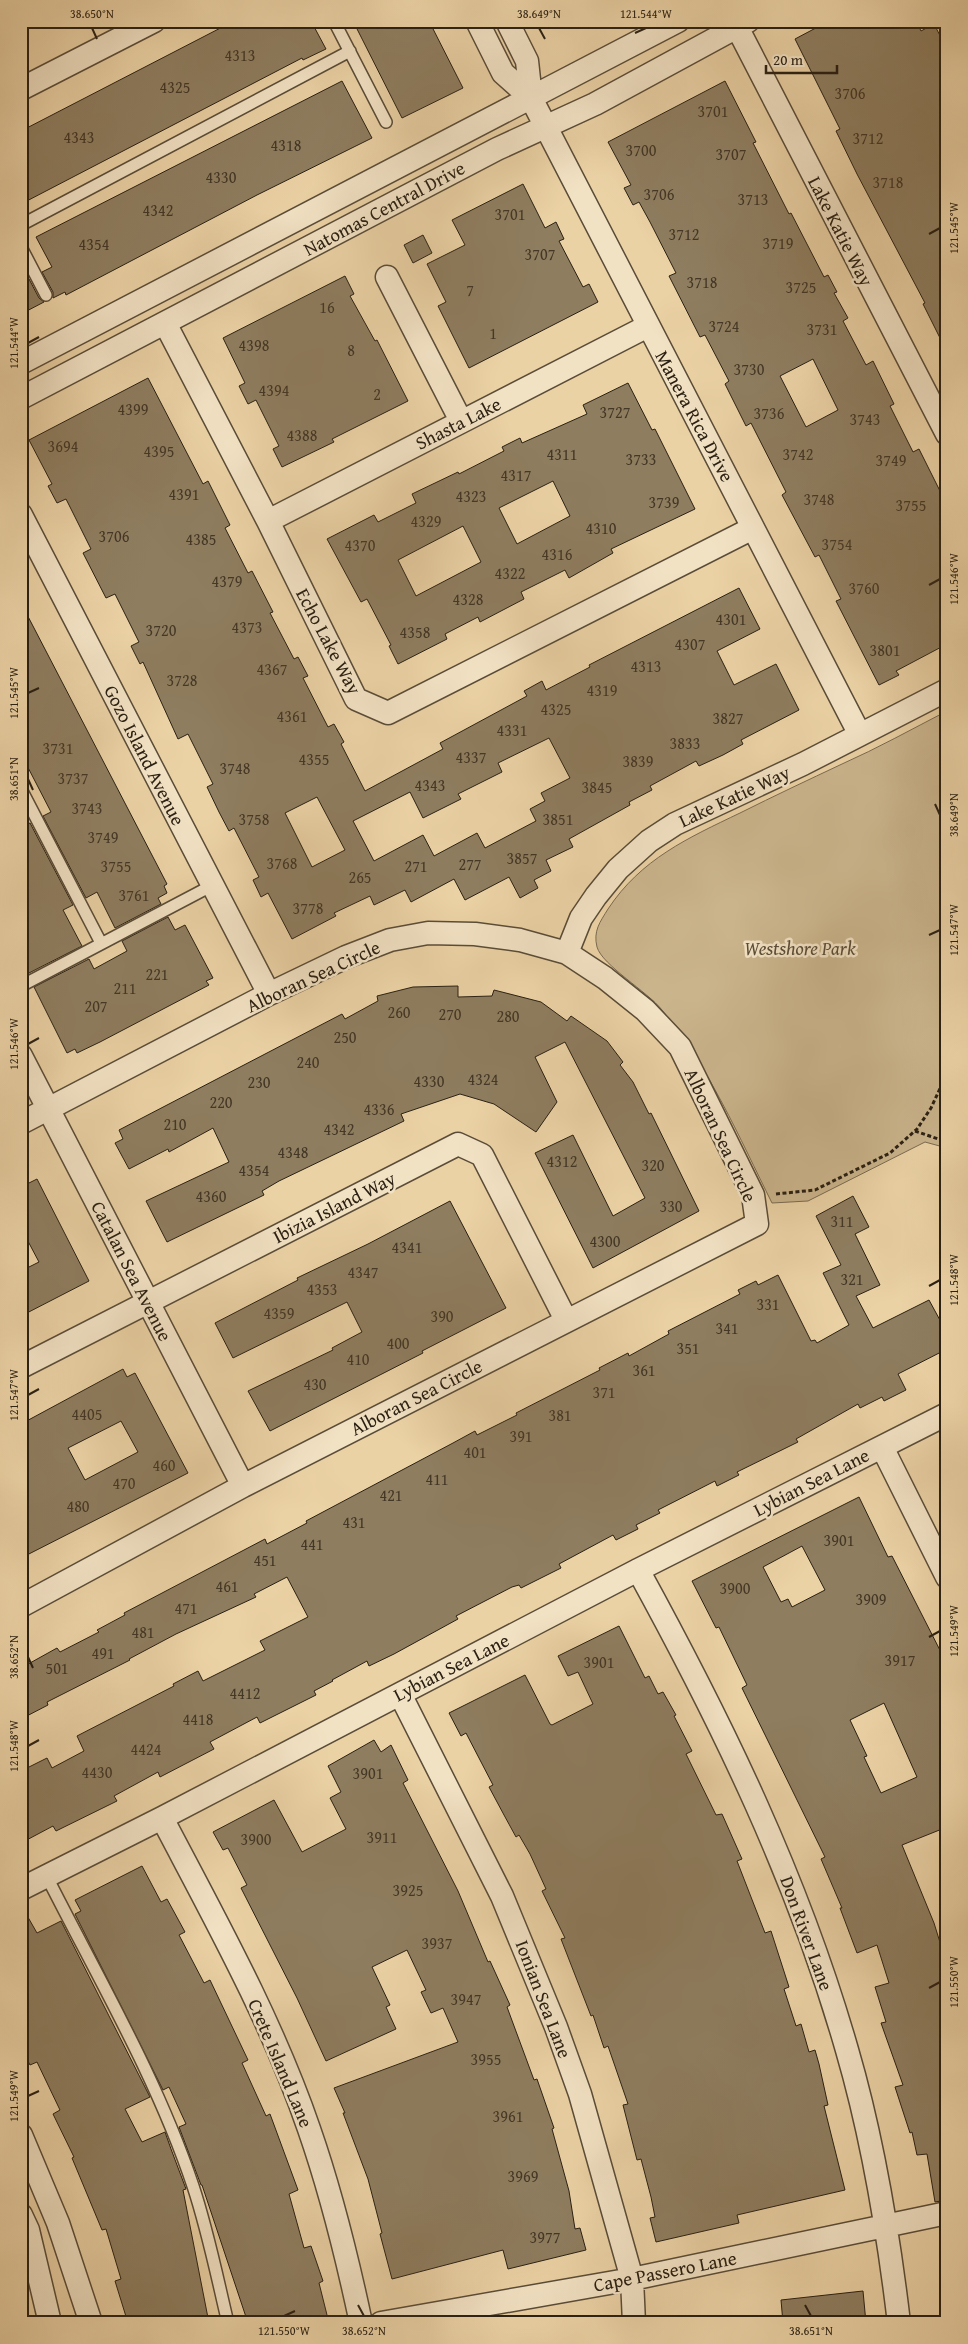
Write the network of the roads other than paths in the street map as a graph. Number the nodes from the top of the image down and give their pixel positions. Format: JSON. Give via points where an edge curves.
{"nodes":[{"id":1,"x":154,"y":21,"type":"edge"},
{"id":2,"x":334,"y":21,"type":"edge"},
{"id":3,"x":477,"y":21,"type":"edge"},
{"id":4,"x":507,"y":21,"type":"edge"},
{"id":5,"x":678,"y":21,"type":"edge"},
{"id":6,"x":743,"y":24,"type":"edge"},
{"id":7,"x":350,"y":51,"type":"junction"},
{"id":8,"x":21,"y":89,"type":"edge"},
{"id":9,"x":531,"y":98,"type":"junction"},
{"id":10,"x":386,"y":122,"type":"dead end"},
{"id":11,"x":546,"y":126,"type":"junction"},
{"id":12,"x":21,"y":225,"type":"edge"},
{"id":13,"x":21,"y":247,"type":"edge"},
{"id":14,"x":387,"y":277,"type":"dead end"},
{"id":15,"x":46,"y":295,"type":"dead end"},
{"id":16,"x":165,"y":323,"type":"junction"},
{"id":17,"x":648,"y":326,"type":"junction"},
{"id":18,"x":21,"y":363,"type":"edge"},
{"id":19,"x":21,"y":398,"type":"edge"},
{"id":20,"x":461,"y":421,"type":"junction"},
{"id":21,"x":947,"y":434,"type":"edge"},
{"id":22,"x":268,"y":521,"type":"junction"},
{"id":23,"x":753,"y":528,"type":"junction"},
{"id":24,"x":24,"y":529,"type":"edge"},
{"id":25,"x":947,"y":690,"type":"edge"},
{"id":26,"x":859,"y":733,"type":"junction"},
{"id":27,"x":21,"y":789,"type":"edge"},
{"id":28,"x":213,"y":885,"type":"junction"},
{"id":29,"x":101,"y":943,"type":"junction"},
{"id":30,"x":567,"y":953,"type":"junction"},
{"id":31,"x":21,"y":986,"type":"edge"},
{"id":32,"x":269,"y":994,"type":"junction"},
{"id":33,"x":21,"y":1056,"type":"edge"},
{"id":34,"x":48,"y":1109,"type":"junction"},
{"id":35,"x":21,"y":1123,"type":"edge"},
{"id":36,"x":147,"y":1301,"type":"junction"},
{"id":37,"x":566,"y":1320,"type":"junction"},
{"id":38,"x":21,"y":1367,"type":"edge"},
{"id":39,"x":947,"y":1414,"type":"edge"},
{"id":40,"x":882,"y":1447,"type":"junction"},
{"id":41,"x":243,"y":1486,"type":"junction"},
{"id":42,"x":638,"y":1570,"type":"junction"},
{"id":43,"x":947,"y":1577,"type":"edge"},
{"id":44,"x":21,"y":1606,"type":"edge"},
{"id":45,"x":400,"y":1694,"type":"junction"},
{"id":46,"x":162,"y":1818,"type":"junction"},
{"id":47,"x":47,"y":1877,"type":"junction"},
{"id":48,"x":21,"y":1889,"type":"edge"},
{"id":49,"x":21,"y":2135,"type":"edge"},
{"id":50,"x":947,"y":2213,"type":"edge"},
{"id":51,"x":21,"y":2215,"type":"edge"},
{"id":52,"x":887,"y":2225,"type":"junction"},
{"id":53,"x":632,"y":2279,"type":"junction"},
{"id":54,"x":50,"y":2323,"type":"edge"},
{"id":55,"x":91,"y":2323,"type":"edge"},
{"id":56,"x":228,"y":2323,"type":"edge"},
{"id":57,"x":361,"y":2323,"type":"edge"},
{"id":58,"x":381,"y":2323,"type":"edge"},
{"id":59,"x":634,"y":2323,"type":"edge"},
{"id":60,"x":899,"y":2323,"type":"edge"}],
"edges":[{"from":1,"to":8,"type":"street"},
{"from":2,"to":7,"type":"lane"},
{"from":3,"to":9,"type":"street","name":"Manera Rica Drive","via":[[503,73]]},
{"from":4,"to":9,"type":"street","name":"Manera Rica Drive","via":[[527,61]]},
{"from":5,"to":9,"type":"street","name":"Natomas Central Drive"},
{"from":6,"to":11,"type":"street","name":"Natomas Central Drive","via":[[595,104]]},
{"from":6,"to":21,"type":"street","name":"Lake Katie Way"},
{"from":7,"to":10,"type":"lane"},
{"from":7,"to":12,"type":"lane"},
{"from":9,"to":11,"type":"street","name":"Manera Rica Drive"},
{"from":9,"to":18,"type":"street","name":"Natomas Central Drive"},
{"from":11,"to":16,"type":"street","name":"Natomas Central Drive"},
{"from":11,"to":17,"type":"street","name":"Manera Rica Drive"},
{"from":13,"to":15,"type":"lane"},
{"from":14,"to":20,"type":"street"},
{"from":16,"to":19,"type":"street","name":"Natomas Central Drive"},
{"from":16,"to":22,"type":"street","name":"Echo Lake Way"},
{"from":17,"to":20,"type":"street","name":"Shasta Lake"},
{"from":17,"to":23,"type":"street","name":"Manera Rica Drive"},
{"from":20,"to":22,"type":"street","name":"Shasta Lake"},
{"from":22,"to":23,"type":"street","name":"Echo Lake Way","via":[[356,699],[388,713]]},
{"from":23,"to":26,"type":"street","name":"Manera Rica Drive"},
{"from":24,"to":28,"type":"street","name":"Gozo Island Avenue"},
{"from":25,"to":26,"type":"street","name":"Lake Katie Way"},
{"from":26,"to":30,"type":"street","name":"Lake Katie Way","via":[[803,764],[674,824],[649,841],[618,869],[596,896],[581,918]]},
{"from":27,"to":29,"type":"lane"},
{"from":28,"to":29,"type":"lane"},
{"from":28,"to":32,"type":"street","name":"Gozo Island Avenue"},
{"from":29,"to":31,"type":"lane"},
{"from":30,"to":32,"type":"street","name":"Alboran Sea Circle","via":[[520,940],[475,934],[428,933],[390,940],[346,956]]},
{"from":30,"to":37,"type":"street","name":"Alboran Sea Circle","via":[[645,1010],[680,1047],[753,1195],[758,1224]]},
{"from":32,"to":34,"type":"street","name":"Alboran Sea Circle"},
{"from":33,"to":34,"type":"street","name":"Catalan Sea Avenue"},
{"from":34,"to":35,"type":"street","name":"Alboran Sea Circle"},
{"from":34,"to":36,"type":"street","name":"Catalan Sea Avenue"},
{"from":36,"to":37,"type":"street","name":"Ibizia Island Way","via":[[458,1144],[482,1155]]},
{"from":36,"to":38,"type":"street","name":"Ibizia Island Way"},
{"from":36,"to":41,"type":"street","name":"Catalan Sea Avenue"},
{"from":37,"to":41,"type":"street","name":"Alboran Sea Circle"},
{"from":39,"to":40,"type":"street","name":"Lybian Sea Lane"},
{"from":40,"to":42,"type":"street","name":"Lybian Sea Lane"},
{"from":40,"to":43,"type":"street"},
{"from":41,"to":44,"type":"street","name":"Alboran Sea Circle"},
{"from":42,"to":45,"type":"street","name":"Lybian Sea Lane"},
{"from":42,"to":52,"type":"street","name":"Don River Lane","via":[[749,1785],[798,1902],[847,2050]]},
{"from":45,"to":46,"type":"street","name":"Lybian Sea Lane"},
{"from":45,"to":53,"type":"street","name":"Ionian Sea Lane","via":[[484,1858],[530,1960],[580,2094]]},
{"from":46,"to":47,"type":"street","name":"Lybian Sea Lane"},
{"from":46,"to":57,"type":"street","name":"Crete Island Lane","via":[[216,1922],[289,2076],[327,2184],[346,2250]]},
{"from":47,"to":48,"type":"street","name":"Lybian Sea Lane"},
{"from":47,"to":56,"type":"lane","via":[[114,2006],[194,2186]]},
{"from":49,"to":55,"type":"street","via":[[58,2223]]},
{"from":50,"to":52,"type":"street","name":"Cape Passero Lane"},
{"from":51,"to":54,"type":"street","via":[[28,2230]]},
{"from":52,"to":53,"type":"street","name":"Cape Passero Lane"},
{"from":52,"to":60,"type":"street","name":"Don River Lane"},
{"from":53,"to":58,"type":"street","name":"Cape Passero Lane"},
{"from":53,"to":59,"type":"street","name":"Ionian Sea Lane"}]}
